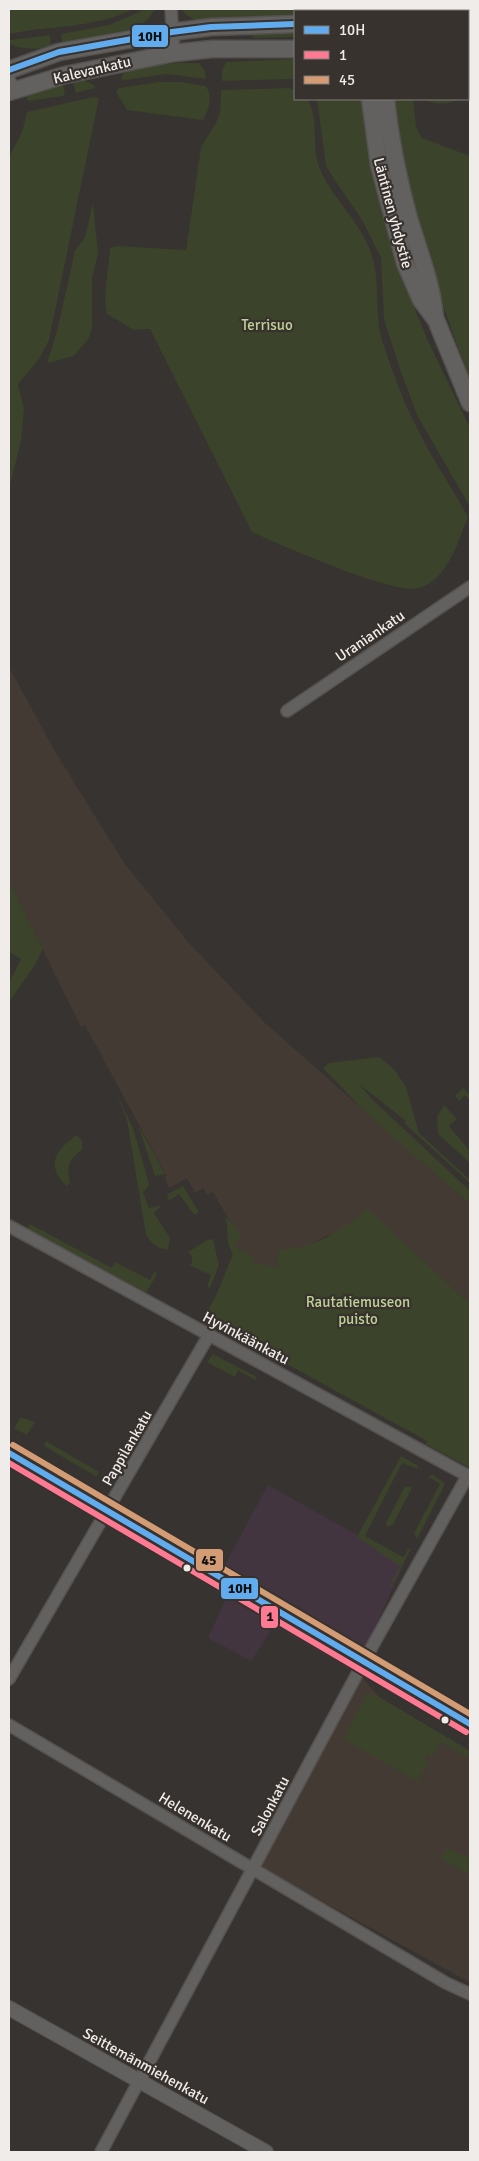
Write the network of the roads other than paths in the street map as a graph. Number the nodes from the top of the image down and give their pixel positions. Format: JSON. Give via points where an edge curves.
{"nodes":[{"id":1,"x":171,"y":9,"type":"edge"},
{"id":2,"x":294,"y":24,"type":"edge"},
{"id":3,"x":172,"y":32,"type":"junction"},
{"id":4,"x":294,"y":49,"type":"edge"},
{"id":5,"x":174,"y":53,"type":"junction"},
{"id":6,"x":9,"y":70,"type":"edge"},
{"id":7,"x":10,"y":86,"type":"edge"},
{"id":8,"x":370,"y":100,"type":"edge"},
{"id":9,"x":386,"y":100,"type":"edge"},
{"id":10,"x":436,"y":320,"type":"junction"},
{"id":11,"x":470,"y":403,"type":"edge"},
{"id":12,"x":470,"y":587,"type":"edge"},
{"id":13,"x":287,"y":711,"type":"dead end"},
{"id":14,"x":9,"y":1226,"type":"edge"},
{"id":15,"x":208,"y":1335,"type":"junction"},
{"id":16,"x":9,"y":1453,"type":"edge"},
{"id":17,"x":469,"y":1476,"type":"edge"},
{"id":18,"x":107,"y":1510,"type":"junction"},
{"id":19,"x":364,"y":1662,"type":"junction"},
{"id":20,"x":9,"y":1679,"type":"edge"},
{"id":21,"x":470,"y":1724,"type":"edge"},
{"id":22,"x":9,"y":1725,"type":"edge"},
{"id":23,"x":253,"y":1869,"type":"junction"},
{"id":24,"x":470,"y":1994,"type":"edge"},
{"id":25,"x":9,"y":2008,"type":"edge"},
{"id":26,"x":140,"y":2081,"type":"junction"},
{"id":27,"x":101,"y":2152,"type":"edge"},
{"id":28,"x":266,"y":2152,"type":"edge"}],
"edges":[{"from":1,"to":3,"type":"street"},
{"from":2,"to":3,"type":"main road","name":"Kalevankatu"},
{"from":3,"to":5,"type":"street"},
{"from":3,"to":6,"type":"main road","name":"Kalevankatu","via":[[59,52]]},
{"from":4,"to":5,"type":"main road","name":"Kalevankatu","via":[[212,49]]},
{"from":5,"to":7,"type":"main road","name":"Kalevankatu"},
{"from":8,"to":10,"type":"main road","name":"Läntinen yhdystie","via":[[379,165],[405,263],[421,300]]},
{"from":9,"to":10,"type":"main road","name":"Läntinen yhdystie","via":[[395,160],[408,216],[433,294]]},
{"from":10,"to":11,"type":"main road","name":"Läntinen yhdystie"},
{"from":12,"to":13,"type":"street","name":"Uraniankatu"},
{"from":14,"to":15,"type":"street","name":"Hyvinkäänkatu"},
{"from":15,"to":17,"type":"street","name":"Hyvinkäänkatu"},
{"from":15,"to":18,"type":"street","name":"Pappilankatu"},
{"from":16,"to":18,"type":"main road"},
{"from":17,"to":19,"type":"street","name":"Salonkatu"},
{"from":18,"to":19,"type":"main road"},
{"from":18,"to":20,"type":"street","name":"Pappilankatu"},
{"from":19,"to":21,"type":"main road"},
{"from":19,"to":23,"type":"street","name":"Salonkatu"},
{"from":22,"to":23,"type":"street","name":"Helenenkatu"},
{"from":23,"to":24,"type":"street","name":"Helenenkatu"},
{"from":23,"to":26,"type":"street","name":"Salonkatu"},
{"from":25,"to":26,"type":"street","name":"Seittemänmiehenkatu"},
{"from":26,"to":27,"type":"street","name":"Salonkatu"},
{"from":26,"to":28,"type":"street","name":"Seittemänmiehenkatu"}]}
